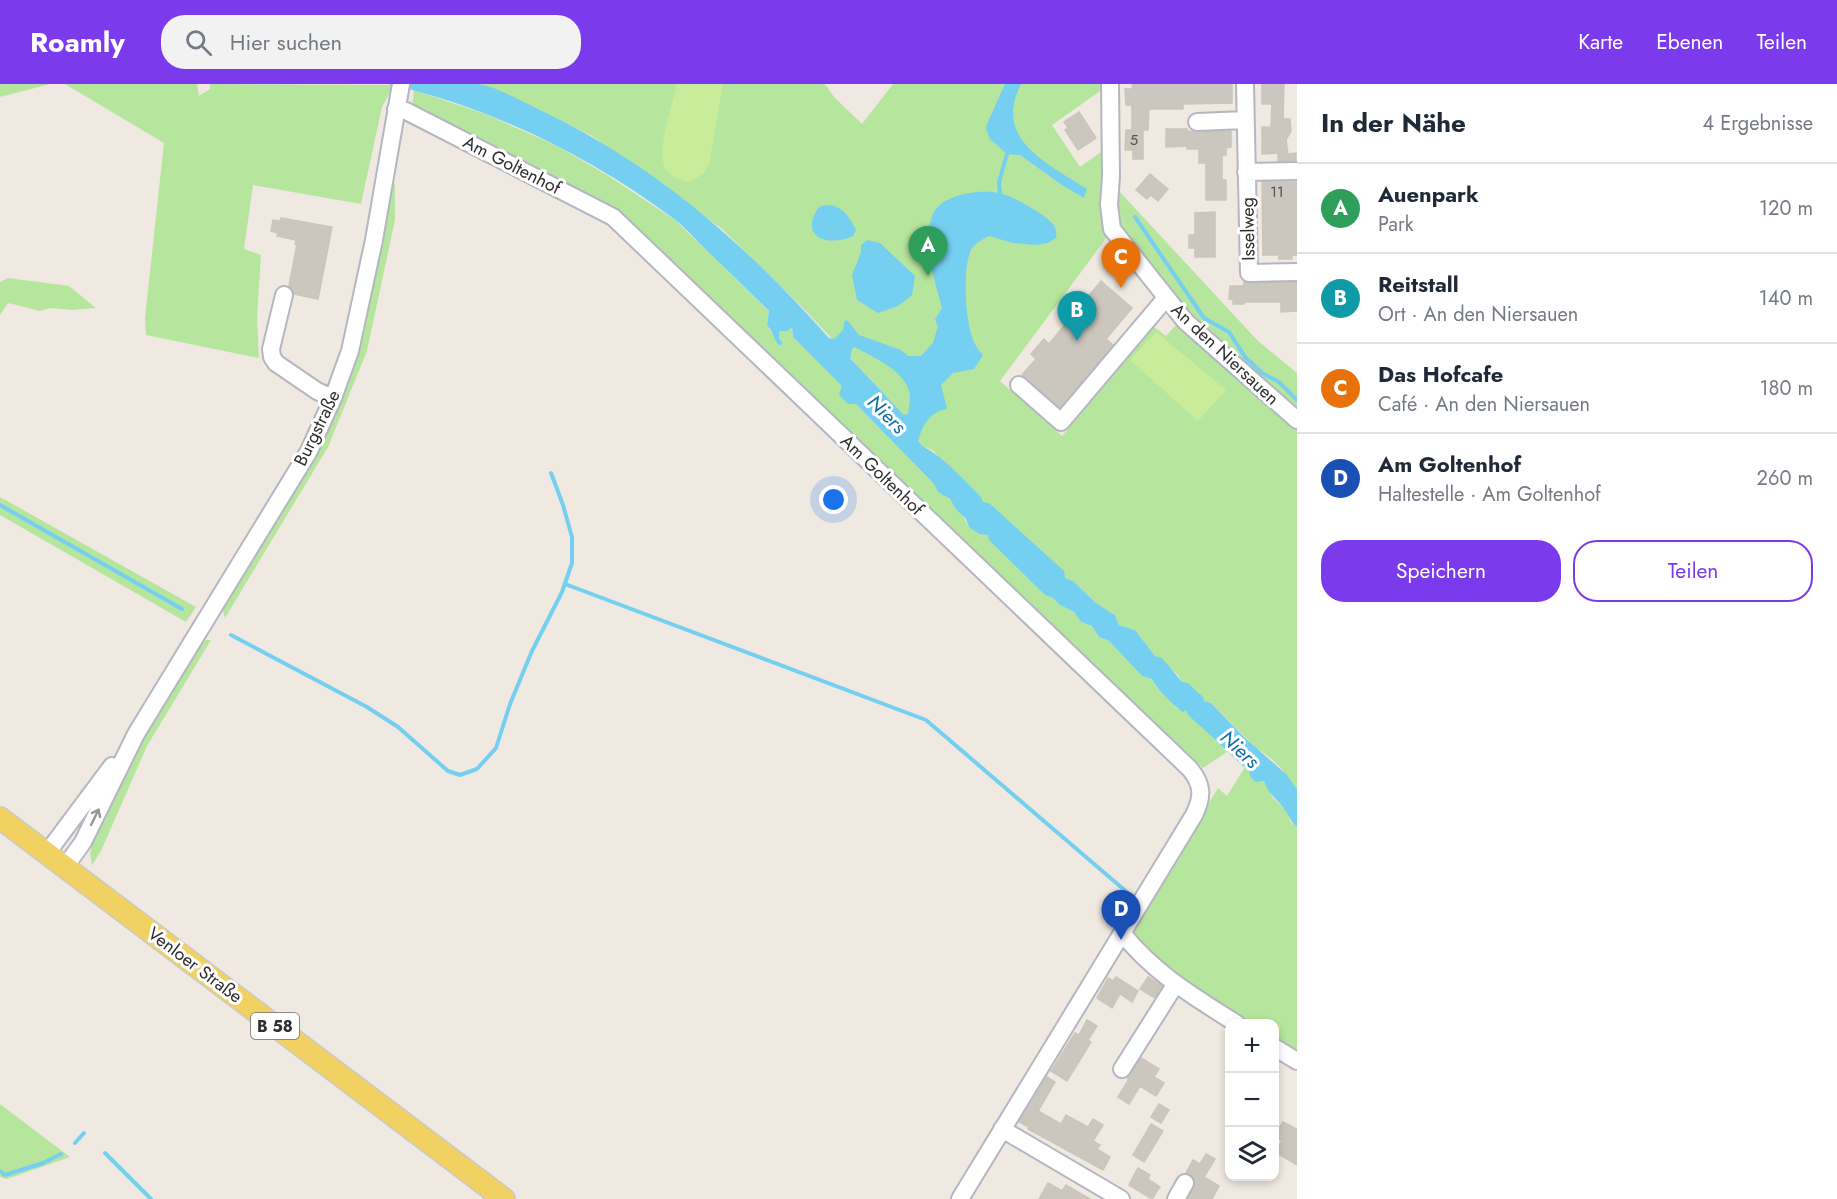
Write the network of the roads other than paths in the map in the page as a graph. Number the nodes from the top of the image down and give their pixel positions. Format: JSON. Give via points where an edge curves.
{"nodes":[{"id":1,"x":1110,"y":84,"type":"edge"},
{"id":2,"x":1245,"y":84,"type":"edge"},
{"id":3,"x":399,"y":96,"type":"edge"},
{"id":4,"x":1245,"y":120,"type":"junction"},
{"id":5,"x":1197,"y":122,"type":"dead end"},
{"id":6,"x":1297,"y":171,"type":"edge"},
{"id":7,"x":1246,"y":172,"type":"junction"},
{"id":8,"x":1297,"y":272,"type":"edge"},
{"id":9,"x":284,"y":295,"type":"dead end"},
{"id":10,"x":1166,"y":298,"type":"junction"},
{"id":11,"x":1018,"y":385,"type":"dead end"},
{"id":12,"x":333,"y":398,"type":"junction"},
{"id":13,"x":1297,"y":420,"type":"edge"},
{"id":14,"x":136,"y":734,"type":"junction"},
{"id":15,"x":0,"y":818,"type":"edge"},
{"id":16,"x":47,"y":853,"type":"junction"},
{"id":17,"x":65,"y":867,"type":"junction"},
{"id":18,"x":1122,"y":933,"type":"junction"},
{"id":19,"x":1175,"y":985,"type":"junction"},
{"id":20,"x":1230,"y":1019,"type":"edge"},
{"id":21,"x":1279,"y":1050,"type":"edge"},
{"id":22,"x":1297,"y":1061,"type":"edge"},
{"id":23,"x":1122,"y":1069,"type":"dead end"},
{"id":24,"x":1002,"y":1129,"type":"junction"},
{"id":25,"x":1185,"y":1183,"type":"dead end"},
{"id":26,"x":504,"y":1199,"type":"edge"},
{"id":27,"x":960,"y":1199,"type":"edge"},
{"id":28,"x":1121,"y":1199,"type":"edge"},
{"id":29,"x":1176,"y":1199,"type":"edge"}],
"edges":[{"from":1,"to":10,"type":"street","name":"An den Niersauen","via":[[1112,229]]},
{"from":2,"to":4,"type":"street","name":"Isselweg"},
{"from":3,"to":12,"type":"street","name":"Burgstraße","via":[[350,351]]},
{"from":3,"to":18,"type":"street","name":"Am Goltenhof","via":[[406,111],[613,217],[1190,769],[1200,783],[1198,807]]},
{"from":4,"to":5,"type":"street"},
{"from":4,"to":7,"type":"street","name":"Isselweg"},
{"from":6,"to":7,"type":"street","name":"Isselweg"},
{"from":7,"to":8,"type":"street","name":"Isselweg","via":[[1249,273]]},
{"from":9,"to":12,"type":"street","via":[[272,357],[317,391]]},
{"from":10,"to":11,"type":"street","via":[[1061,422]]},
{"from":10,"to":13,"type":"street","name":"An den Niersauen","via":[[1185,321]]},
{"from":12,"to":14,"type":"street","name":"Burgstraße","via":[[309,451]]},
{"from":14,"to":16,"type":"street","name":"Burgstraße"},
{"from":17,"to":14,"type":"street","name":"Burgstraße","one_way":true,"via":[[83,842]]},
{"from":15,"to":16,"type":"main road","name":"Venloer Straße","number":"B 58"},
{"from":16,"to":17,"type":"main road","name":"Venloer Straße","number":"B 58"},
{"from":17,"to":26,"type":"main road","name":"Venloer Straße","number":"B 58"},
{"from":18,"to":19,"type":"street"},
{"from":18,"to":24,"type":"street","name":"Am Goltenhof"},
{"from":19,"to":20,"type":"street"},
{"from":19,"to":23,"type":"street"},
{"from":21,"to":22,"type":"street"},
{"from":24,"to":27,"type":"street","name":"Am Goltenhof"},
{"from":24,"to":28,"type":"street"},
{"from":25,"to":29,"type":"street"}]}
